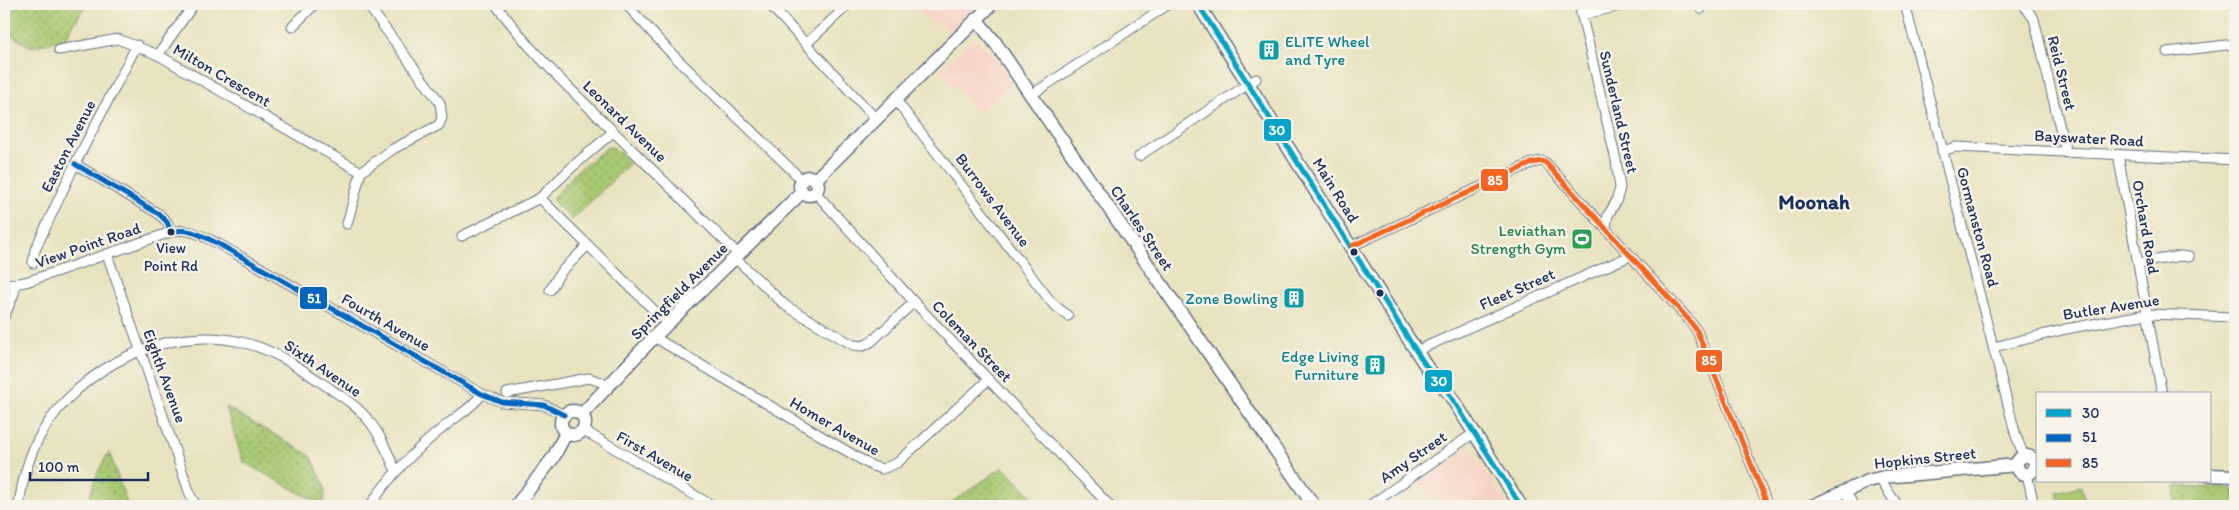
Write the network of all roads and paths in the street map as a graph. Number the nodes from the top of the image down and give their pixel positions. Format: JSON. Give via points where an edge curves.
{"nodes":[{"id":1,"x":194,"y":4,"type":"edge"},
{"id":2,"x":315,"y":4,"type":"edge"},
{"id":3,"x":367,"y":4,"type":"edge"},
{"id":4,"x":495,"y":4,"type":"edge"},
{"id":5,"x":626,"y":4,"type":"edge"},
{"id":6,"x":769,"y":4,"type":"edge"},
{"id":7,"x":849,"y":4,"type":"edge"},
{"id":8,"x":992,"y":4,"type":"edge"},
{"id":9,"x":1169,"y":4,"type":"edge"},
{"id":10,"x":1198,"y":4,"type":"edge"},
{"id":11,"x":1206,"y":4,"type":"edge"},
{"id":12,"x":1578,"y":4,"type":"edge"},
{"id":13,"x":1628,"y":4,"type":"edge"},
{"id":14,"x":1906,"y":4,"type":"edge"},
{"id":15,"x":2023,"y":4,"type":"edge"},
{"id":16,"x":1581,"y":15,"type":"junction"},
{"id":17,"x":976,"y":19,"type":"junction"},
{"id":18,"x":292,"y":26,"type":"dead end"},
{"id":19,"x":806,"y":44,"type":"junction"},
{"id":20,"x":2235,"y":44,"type":"edge"},
{"id":21,"x":137,"y":45,"type":"junction"},
{"id":22,"x":59,"y":50,"type":"dead end"},
{"id":23,"x":2168,"y":52,"type":"dead end"},
{"id":24,"x":158,"y":55,"type":"junction"},
{"id":25,"x":1252,"y":82,"type":"junction"},
{"id":26,"x":1031,"y":94,"type":"junction"},
{"id":27,"x":896,"y":100,"type":"junction"},
{"id":28,"x":876,"y":119,"type":"junction"},
{"id":29,"x":613,"y":132,"type":"junction"},
{"id":30,"x":1942,"y":151,"type":"junction"},
{"id":31,"x":2066,"y":153,"type":"junction"},
{"id":32,"x":2118,"y":155,"type":"junction"},
{"id":33,"x":1140,"y":156,"type":"dead end"},
{"id":34,"x":2235,"y":160,"type":"edge"},
{"id":35,"x":75,"y":164,"type":"junction"},
{"id":36,"x":361,"y":172,"type":"junction"},
{"id":37,"x":809,"y":186,"type":"junction"},
{"id":38,"x":540,"y":198,"type":"junction"},
{"id":39,"x":347,"y":224,"type":"dead end"},
{"id":40,"x":1606,"y":227,"type":"junction"},
{"id":41,"x":171,"y":232,"type":"junction"},
{"id":42,"x":462,"y":236,"type":"dead end"},
{"id":43,"x":1355,"y":244,"type":"junction"},
{"id":44,"x":588,"y":245,"type":"junction"},
{"id":45,"x":107,"y":254,"type":"junction"},
{"id":46,"x":1630,"y":256,"type":"junction"},
{"id":47,"x":737,"y":257,"type":"junction"},
{"id":48,"x":2189,"y":258,"type":"dead end"},
{"id":49,"x":33,"y":263,"type":"dead end"},
{"id":50,"x":2138,"y":264,"type":"junction"},
{"id":51,"x":4,"y":283,"type":"edge"},
{"id":52,"x":15,"y":284,"type":"junction"},
{"id":53,"x":550,"y":290,"type":"dead end"},
{"id":54,"x":914,"y":302,"type":"junction"},
{"id":55,"x":2147,"y":314,"type":"junction"},
{"id":56,"x":1068,"y":316,"type":"dead end"},
{"id":57,"x":4,"y":317,"type":"edge"},
{"id":58,"x":2235,"y":317,"type":"edge"},
{"id":59,"x":668,"y":324,"type":"junction"},
{"id":60,"x":654,"y":337,"type":"junction"},
{"id":61,"x":1994,"y":347,"type":"junction"},
{"id":62,"x":1420,"y":349,"type":"junction"},
{"id":63,"x":139,"y":351,"type":"junction"},
{"id":64,"x":988,"y":380,"type":"junction"},
{"id":65,"x":607,"y":387,"type":"junction"},
{"id":66,"x":2162,"y":392,"type":"edge"},
{"id":67,"x":506,"y":393,"type":"dead end"},
{"id":68,"x":482,"y":394,"type":"junction"},
{"id":69,"x":582,"y":414,"type":"junction"},
{"id":70,"x":564,"y":415,"type":"junction"},
{"id":71,"x":583,"y":430,"type":"junction"},
{"id":72,"x":566,"y":433,"type":"junction"},
{"id":73,"x":1474,"y":433,"type":"junction"},
{"id":74,"x":2021,"y":461,"type":"junction"},
{"id":75,"x":2033,"y":469,"type":"edge"},
{"id":76,"x":396,"y":471,"type":"junction"},
{"id":77,"x":2212,"y":475,"type":"edge"},
{"id":78,"x":2235,"y":476,"type":"edge"},
{"id":79,"x":1879,"y":478,"type":"junction"},
{"id":80,"x":1845,"y":491,"type":"junction"},
{"id":81,"x":19,"y":506,"type":"edge"},
{"id":82,"x":197,"y":506,"type":"edge"},
{"id":83,"x":370,"y":506,"type":"edge"},
{"id":84,"x":516,"y":506,"type":"edge"},
{"id":85,"x":713,"y":506,"type":"edge"},
{"id":86,"x":1110,"y":506,"type":"edge"},
{"id":87,"x":1314,"y":506,"type":"edge"},
{"id":88,"x":1369,"y":506,"type":"edge"},
{"id":89,"x":1521,"y":506,"type":"edge"},
{"id":90,"x":1768,"y":506,"type":"edge"},
{"id":91,"x":1812,"y":506,"type":"edge"},
{"id":92,"x":1854,"y":506,"type":"edge"},
{"id":93,"x":1898,"y":506,"type":"edge"},
{"id":94,"x":2034,"y":506,"type":"edge"}],
"edges":[{"from":1,"to":24,"type":"street"},
{"from":2,"to":18,"type":"street"},
{"from":3,"to":36,"type":"street","via":[[440,103],[442,118],[432,130],[393,149]]},
{"from":4,"to":29,"type":"street","name":"Leonard Avenue","via":[[529,46]]},
{"from":5,"to":37,"type":"street","name":"Coleman Street","via":[[669,51]]},
{"from":6,"to":19,"type":"street"},
{"from":7,"to":19,"type":"street"},
{"from":8,"to":17,"type":"street","name":"Springfield Avenue"},
{"from":9,"to":26,"type":"street"},
{"from":10,"to":25,"type":"street","name":"Main Road"},
{"from":11,"to":25,"type":"street","name":"Main Road"},
{"from":12,"to":16,"type":"street","name":"Sunderland Street"},
{"from":13,"to":16,"type":"street"},
{"from":14,"to":30,"type":"street","name":"Gormanston Road"},
{"from":15,"to":31,"type":"street","name":"Reid Street","via":[[2034,20]]},
{"from":16,"to":40,"type":"street","name":"Sunderland Street","via":[[1620,188]]},
{"from":17,"to":26,"type":"street","name":"Charles Street"},
{"from":17,"to":27,"type":"street","name":"Springfield Avenue"},
{"from":19,"to":28,"type":"street"},
{"from":20,"to":23,"type":"street"},
{"from":21,"to":22,"type":"street","name":"Milton Crescent","via":[[118,39]]},
{"from":21,"to":24,"type":"street","name":"Milton Crescent"},
{"from":21,"to":35,"type":"street","name":"Easton Avenue"},
{"from":24,"to":36,"type":"street","name":"Milton Crescent"},
{"from":25,"to":33,"type":"street"},
{"from":25,"to":43,"type":"street","name":"Main Road"},
{"from":26,"to":87,"type":"street","name":"Charles Street"},
{"from":27,"to":28,"type":"street","name":"Springfield Avenue"},
{"from":27,"to":56,"type":"street","name":"Burrows Avenue","via":[[1052,303]]},
{"from":28,"to":37,"type":"street","name":"Springfield Avenue"},
{"from":29,"to":38,"type":"street"},
{"from":29,"to":47,"type":"street","name":"Leonard Avenue"},
{"from":30,"to":31,"type":"street","name":"Bayswater Road","via":[[1956,147]]},
{"from":30,"to":61,"type":"street","name":"Gormanston Road"},
{"from":31,"to":32,"type":"street","name":"Bayswater Road"},
{"from":32,"to":34,"type":"street","name":"Bayswater Road"},
{"from":32,"to":50,"type":"street","name":"Orchard Road"},
{"from":35,"to":41,"type":"street","via":[[159,214]]},
{"from":35,"to":49,"type":"street","name":"Easton Avenue","via":[[35,250]]},
{"from":36,"to":39,"type":"street"},
{"from":37,"to":47,"type":"street","name":"Springfield Avenue"},
{"from":37,"to":54,"type":"street","name":"Coleman Street"},
{"from":38,"to":42,"type":"street"},
{"from":38,"to":44,"type":"street"},
{"from":40,"to":43,"type":"street","via":[[1542,161]]},
{"from":40,"to":46,"type":"street"},
{"from":41,"to":45,"type":"street","name":"View Point Road"},
{"from":41,"to":68,"type":"street","name":"Fourth Avenue","via":[[191,231],[218,243]]},
{"from":43,"to":62,"type":"street","name":"Main Road"},
{"from":44,"to":53,"type":"street","via":[[560,273]]},
{"from":44,"to":59,"type":"street"},
{"from":45,"to":52,"type":"street","name":"View Point Road"},
{"from":45,"to":63,"type":"street","name":"Eighth Avenue"},
{"from":46,"to":62,"type":"street","name":"Fleet Street"},
{"from":46,"to":90,"type":"street","via":[[1697,331]]},
{"from":47,"to":54,"type":"street","name":"Leonard Avenue","via":[[786,306],[853,345],[863,346],[871,342]]},
{"from":47,"to":59,"type":"street","name":"Springfield Avenue"},
{"from":48,"to":50,"type":"street","via":[[2181,256]]},
{"from":50,"to":55,"type":"street","name":"Orchard Road"},
{"from":51,"to":52,"type":"street"},
{"from":52,"to":57,"type":"street"},
{"from":54,"to":64,"type":"street","name":"Coleman Street"},
{"from":55,"to":58,"type":"street","name":"Butler Avenue"},
{"from":55,"to":61,"type":"street","name":"Butler Avenue"},
{"from":55,"to":66,"type":"street","name":"Orchard Road"},
{"from":59,"to":60,"type":"street","name":"Springfield Avenue"},
{"from":60,"to":64,"type":"street","name":"Homer Avenue","via":[[882,469],[897,463]]},
{"from":60,"to":65,"type":"street","name":"Springfield Avenue"},
{"from":61,"to":74,"type":"street","name":"Gormanston Road"},
{"from":62,"to":73,"type":"street","name":"Main Road"},
{"from":63,"to":76,"type":"street","name":"Sixth Avenue","via":[[207,337],[240,341],[270,350],[302,369],[360,412],[375,430]]},
{"from":63,"to":81,"type":"street","name":"Sixth Avenue","via":[[102,371],[72,395],[49,421],[24,476]]},
{"from":63,"to":82,"type":"street","name":"Eighth Avenue"},
{"from":64,"to":86,"type":"street","name":"Coleman Street"},
{"from":65,"to":67,"type":"street","via":[[588,378]]},
{"from":65,"to":69,"type":"street","name":"Springfield Avenue"},
{"from":68,"to":70,"type":"street","name":"Fourth Avenue","via":[[509,403],[544,404]]},
{"from":68,"to":76,"type":"street"},
{"from":69,"to":70,"type":"street","via":[[574,411]]},
{"from":69,"to":71,"type":"street"},
{"from":70,"to":72,"type":"street","via":[[561,424]]},
{"from":71,"to":72,"type":"street","via":[[573,435]]},
{"from":71,"to":85,"type":"street","name":"First Avenue"},
{"from":72,"to":84,"type":"street","via":[[553,458]]},
{"from":73,"to":88,"type":"street","name":"Amy Street"},
{"from":73,"to":89,"type":"street","name":"Main Road"},
{"from":74,"to":75,"type":"street","via":[[2020,472]]},
{"from":74,"to":79,"type":"street","name":"Hopkins Street"},
{"from":75,"to":94,"type":"street"},
{"from":76,"to":83,"type":"street"},
{"from":77,"to":78,"type":"street"},
{"from":79,"to":80,"type":"street","name":"Hopkins Street"},
{"from":79,"to":93,"type":"street"},
{"from":80,"to":91,"type":"street","name":"Hopkins Street"},
{"from":80,"to":92,"type":"street"}]}
